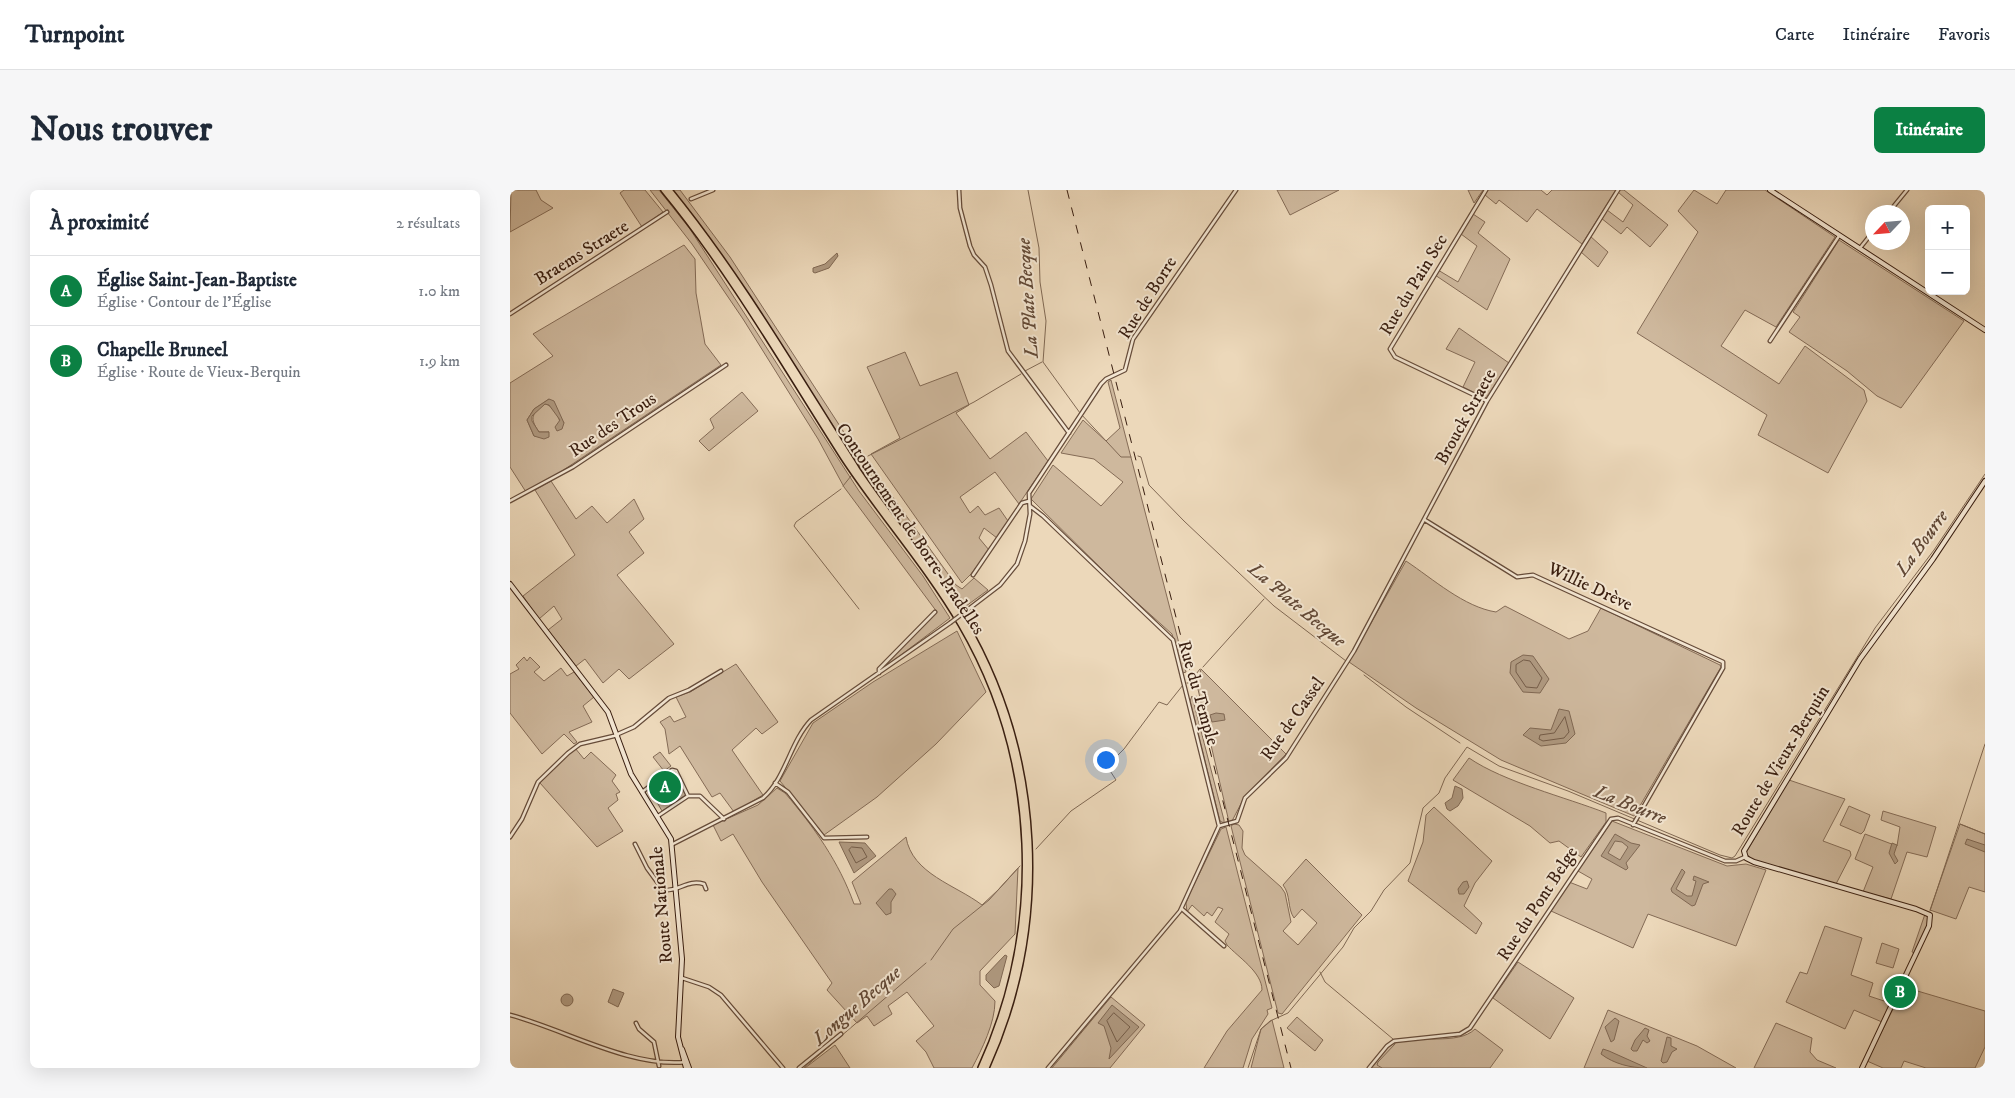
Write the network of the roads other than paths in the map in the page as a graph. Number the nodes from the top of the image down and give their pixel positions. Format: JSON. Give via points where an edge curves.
{"nodes":[{"id":1,"x":664,"y":190,"type":"edge"},
{"id":2,"x":670,"y":190,"type":"edge"},
{"id":3,"x":713,"y":190,"type":"edge"},
{"id":4,"x":959,"y":190,"type":"edge"},
{"id":5,"x":1236,"y":190,"type":"edge"},
{"id":6,"x":1486,"y":190,"type":"edge"},
{"id":7,"x":1618,"y":190,"type":"edge"},
{"id":8,"x":1770,"y":190,"type":"edge"},
{"id":9,"x":1907,"y":190,"type":"edge"},
{"id":10,"x":691,"y":199,"type":"dead end"},
{"id":11,"x":1895,"y":205,"type":"edge"},
{"id":12,"x":667,"y":212,"type":"dead end"},
{"id":13,"x":1839,"y":236,"type":"junction"},
{"id":14,"x":1865,"y":242,"type":"edge"},
{"id":15,"x":1859,"y":249,"type":"junction"},
{"id":16,"x":510,"y":314,"type":"edge"},
{"id":17,"x":1985,"y":330,"type":"edge"},
{"id":18,"x":1770,"y":341,"type":"dead end"},
{"id":19,"x":726,"y":365,"type":"dead end"},
{"id":20,"x":1487,"y":401,"type":"junction"},
{"id":21,"x":1069,"y":433,"type":"junction"},
{"id":22,"x":1985,"y":481,"type":"edge"},
{"id":23,"x":510,"y":501,"type":"edge"},
{"id":24,"x":1028,"y":501,"type":"junction"},
{"id":25,"x":1030,"y":506,"type":"junction"},
{"id":26,"x":1424,"y":520,"type":"junction"},
{"id":27,"x":973,"y":576,"type":"dead end"},
{"id":28,"x":510,"y":584,"type":"edge"},
{"id":29,"x":935,"y":612,"type":"dead end"},
{"id":30,"x":1347,"y":662,"type":"joint"},
{"id":31,"x":721,"y":671,"type":"dead end"},
{"id":32,"x":879,"y":673,"type":"junction"},
{"id":33,"x":618,"y":735,"type":"junction"},
{"id":34,"x":775,"y":783,"type":"junction"},
{"id":35,"x":642,"y":792,"type":"junction"},
{"id":36,"x":688,"y":796,"type":"junction"},
{"id":37,"x":658,"y":816,"type":"junction"},
{"id":38,"x":724,"y":819,"type":"junction"},
{"id":39,"x":1633,"y":824,"type":"junction"},
{"id":40,"x":1219,"y":826,"type":"junction"},
{"id":41,"x":510,"y":837,"type":"edge"},
{"id":42,"x":867,"y":837,"type":"dead end"},
{"id":43,"x":635,"y":844,"type":"dead end"},
{"id":44,"x":673,"y":844,"type":"junction"},
{"id":45,"x":1745,"y":857,"type":"junction"},
{"id":46,"x":675,"y":889,"type":"junction"},
{"id":47,"x":706,"y":890,"type":"dead end"},
{"id":48,"x":1182,"y":909,"type":"junction"},
{"id":49,"x":1224,"y":946,"type":"dead end"},
{"id":50,"x":682,"y":978,"type":"junction"},
{"id":51,"x":510,"y":1014,"type":"edge"},
{"id":52,"x":636,"y":1023,"type":"dead end"},
{"id":53,"x":840,"y":1034,"type":"dead end"},
{"id":54,"x":685,"y":1062,"type":"junction"},
{"id":55,"x":643,"y":1064,"type":"dead end"},
{"id":56,"x":687,"y":1068,"type":"edge"},
{"id":57,"x":783,"y":1068,"type":"edge"},
{"id":58,"x":799,"y":1068,"type":"edge"},
{"id":59,"x":982,"y":1068,"type":"edge"},
{"id":60,"x":986,"y":1068,"type":"edge"},
{"id":61,"x":1048,"y":1068,"type":"edge"},
{"id":62,"x":1369,"y":1068,"type":"edge"},
{"id":63,"x":1862,"y":1068,"type":"edge"}],
"edges":[{"from":1,"to":59,"type":"highway","name":"Contournement de Borre-Pradelles","via":[[712,253],[864,488],[948,604],[976,653],[997,701],[1020,788],[1026,879],[1014,975]]},
{"from":2,"to":60,"type":"highway","via":[[716,252],[869,488],[953,603],[981,653],[1003,705],[1019,760],[1026,800],[1030,896],[1016,981],[1002,1030]]},
{"from":3,"to":10,"type":"street"},
{"from":4,"to":21,"type":"street","via":[[959,206],[969,244],[992,287],[1008,351]]},
{"from":5,"to":21,"type":"street","name":"Rue de Borre","via":[[1133,339],[1125,370],[1102,382]]},
{"from":6,"to":20,"type":"street","name":"Rue du Pain Sec","via":[[1390,349],[1395,357]]},
{"from":7,"to":20,"type":"street","name":"Brouck Straete"},
{"from":8,"to":13,"type":"street"},
{"from":9,"to":11,"type":"street"},
{"from":12,"to":16,"type":"street","name":"Braems Straete"},
{"from":13,"to":15,"type":"street"},
{"from":13,"to":18,"type":"street"},
{"from":14,"to":15,"type":"street"},
{"from":15,"to":17,"type":"street"},
{"from":19,"to":23,"type":"street","name":"Rue des Trous","via":[[573,467]]},
{"from":20,"to":26,"type":"street","name":"Brouck Straete"},
{"from":21,"to":24,"type":"street","name":"Rue de Borre","via":[[1029,493]]},
{"from":22,"to":45,"type":"street","name":"Route de Vieux-Berquin","via":[[1854,668],[1748,840]]},
{"from":24,"to":25,"type":"street"},
{"from":24,"to":27,"type":"street","name":"Rue de Borre","via":[[1022,503]]},
{"from":25,"to":32,"type":"street","bridge":true,"via":[[1025,541],[1017,564],[1000,585]]},
{"from":25,"to":40,"type":"street","name":"Rue du Temple","via":[[1173,640]]},
{"from":26,"to":30,"type":"street","name":"Brouck Straete"},
{"from":26,"to":39,"type":"street","name":"Willie Drève","via":[[1517,577],[1533,575],[1723,664]]},
{"from":28,"to":33,"type":"street","name":"Route Nationale","via":[[604,707]]},
{"from":29,"to":32,"type":"street","via":[[891,655]]},
{"from":30,"to":40,"type":"street","name":"Rue de Cassel","via":[[1286,758],[1245,798],[1237,821]]},
{"from":31,"to":33,"type":"street","via":[[669,698],[634,727]]},
{"from":32,"to":34,"type":"street","via":[[810,721]]},
{"from":33,"to":35,"type":"street","name":"Route Nationale","via":[[628,766]]},
{"from":33,"to":41,"type":"street","via":[[580,744],[568,753],[538,782],[521,821]]},
{"from":34,"to":38,"type":"street","via":[[758,802]]},
{"from":34,"to":42,"type":"street","via":[[786,791],[824,838]]},
{"from":35,"to":36,"type":"street","via":[[674,770]]},
{"from":35,"to":37,"type":"street","name":"Route Nationale"},
{"from":36,"to":37,"type":"street"},
{"from":36,"to":38,"type":"street","via":[[700,796]]},
{"from":37,"to":44,"type":"street","name":"Route Nationale"},
{"from":38,"to":44,"type":"street"},
{"from":39,"to":45,"type":"street","name":"Rue du Pont Belge","via":[[1725,861]]},
{"from":39,"to":62,"type":"street","name":"Rue du Pont Belge","via":[[1616,818],[1607,822],[1470,1028],[1460,1034],[1394,1041]]},
{"from":40,"to":48,"type":"street"},
{"from":43,"to":46,"type":"street","via":[[662,890]]},
{"from":44,"to":46,"type":"street","name":"Route Nationale"},
{"from":45,"to":63,"type":"street","name":"Route de Vieux-Berquin","via":[[1930,915],[1929,926]]},
{"from":46,"to":47,"type":"street","via":[[693,882],[704,884]]},
{"from":46,"to":50,"type":"street","name":"Route Nationale"},
{"from":48,"to":49,"type":"street"},
{"from":48,"to":61,"type":"street"},
{"from":50,"to":54,"type":"street","name":"Route Nationale","via":[[678,1032]]},
{"from":50,"to":57,"type":"street","via":[[709,987],[721,995]]},
{"from":51,"to":55,"type":"street","via":[[618,1058]]},
{"from":52,"to":54,"type":"street","via":[[654,1042],[657,1066]]},
{"from":53,"to":58,"type":"street"},
{"from":54,"to":56,"type":"street","name":"Route Nationale"}]}
